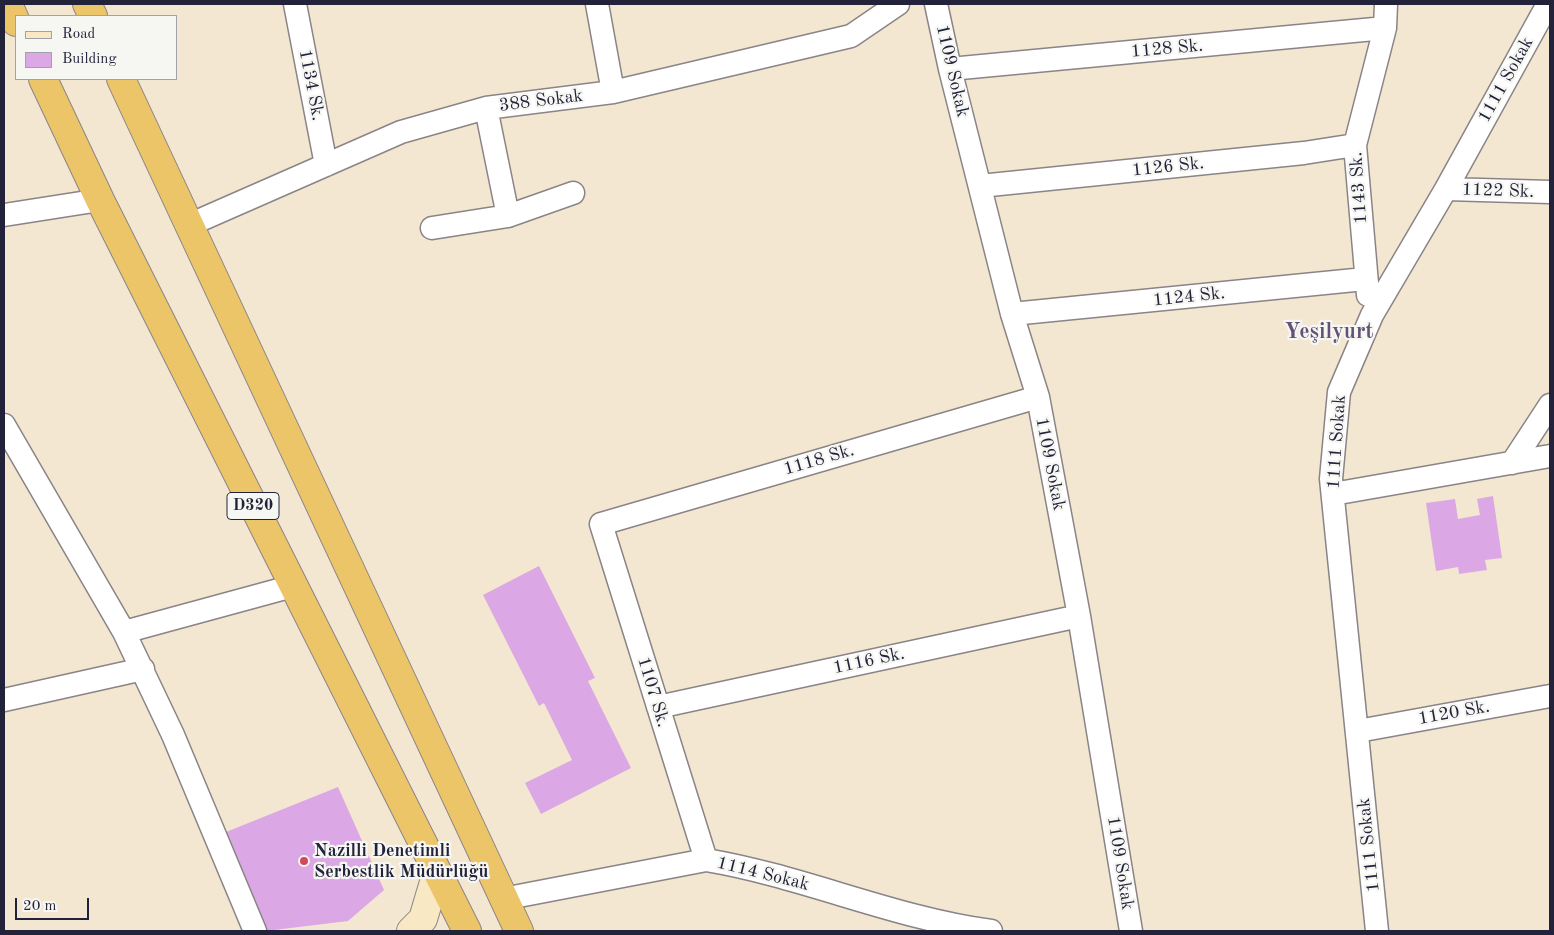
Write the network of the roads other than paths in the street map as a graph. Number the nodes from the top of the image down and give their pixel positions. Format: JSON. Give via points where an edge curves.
{"nodes":[{"id":1,"x":8,"y":4,"type":"edge"},
{"id":2,"x":295,"y":4,"type":"edge"},
{"id":3,"x":597,"y":4,"type":"edge"},
{"id":4,"x":898,"y":4,"type":"edge"},
{"id":5,"x":936,"y":4,"type":"edge"},
{"id":6,"x":1386,"y":4,"type":"edge"},
{"id":7,"x":1548,"y":4,"type":"edge"},
{"id":8,"x":15,"y":20,"type":"edge"},
{"id":9,"x":1385,"y":28,"type":"junction"},
{"id":10,"x":950,"y":69,"type":"junction"},
{"id":11,"x":43,"y":80,"type":"edge"},
{"id":12,"x":122,"y":80,"type":"edge"},
{"id":13,"x":613,"y":92,"type":"junction"},
{"id":14,"x":486,"y":108,"type":"junction"},
{"id":15,"x":1355,"y":145,"type":"junction"},
{"id":16,"x":326,"y":166,"type":"junction"},
{"id":17,"x":980,"y":186,"type":"junction"},
{"id":18,"x":1446,"y":189,"type":"junction"},
{"id":19,"x":1550,"y":192,"type":"edge"},
{"id":20,"x":573,"y":193,"type":"dead end"},
{"id":21,"x":100,"y":200,"type":"junction"},
{"id":22,"x":4,"y":215,"type":"edge"},
{"id":23,"x":508,"y":216,"type":"junction"},
{"id":24,"x":189,"y":226,"type":"junction"},
{"id":25,"x":432,"y":228,"type":"dead end"},
{"id":26,"x":1365,"y":279,"type":"junction"},
{"id":27,"x":1012,"y":314,"type":"junction"},
{"id":28,"x":1372,"y":316,"type":"junction"},
{"id":29,"x":1038,"y":397,"type":"junction"},
{"id":30,"x":1550,"y":405,"type":"edge"},
{"id":31,"x":4,"y":425,"type":"edge"},
{"id":32,"x":1550,"y":456,"type":"edge"},
{"id":33,"x":1512,"y":463,"type":"junction"},
{"id":34,"x":1333,"y":494,"type":"junction"},
{"id":35,"x":601,"y":524,"type":"joint"},
{"id":36,"x":294,"y":586,"type":"junction"},
{"id":37,"x":1079,"y":616,"type":"junction"},
{"id":38,"x":124,"y":632,"type":"junction"},
{"id":39,"x":143,"y":669,"type":"junction"},
{"id":40,"x":1550,"y":696,"type":"edge"},
{"id":41,"x":4,"y":700,"type":"edge"},
{"id":42,"x":658,"y":707,"type":"junction"},
{"id":43,"x":1358,"y":731,"type":"junction"},
{"id":44,"x":706,"y":860,"type":"junction"},
{"id":45,"x":437,"y":872,"type":"junction"},
{"id":46,"x":503,"y":899,"type":"junction"},
{"id":47,"x":979,"y":930,"type":"edge"},
{"id":48,"x":255,"y":931,"type":"edge"},
{"id":49,"x":411,"y":931,"type":"edge"},
{"id":50,"x":467,"y":931,"type":"edge"},
{"id":51,"x":519,"y":931,"type":"edge"},
{"id":52,"x":1131,"y":931,"type":"edge"},
{"id":53,"x":1377,"y":931,"type":"edge"}],
"edges":[{"from":1,"to":8,"type":"highway"},
{"from":2,"to":16,"type":"street","name":"1134 Sk."},
{"from":3,"to":13,"type":"street"},
{"from":4,"to":13,"type":"street","name":"388 Sokak","via":[[851,36]]},
{"from":5,"to":10,"type":"street","name":"1109 Sokak"},
{"from":6,"to":9,"type":"street","name":"1143 Sk."},
{"from":7,"to":18,"type":"street","name":"1111 Sokak"},
{"from":9,"to":10,"type":"street","name":"1128 Sk."},
{"from":9,"to":15,"type":"street","name":"1143 Sk."},
{"from":10,"to":17,"type":"street","name":"1109 Sokak"},
{"from":11,"to":21,"type":"highway","number":"D320"},
{"from":12,"to":24,"type":"highway"},
{"from":13,"to":14,"type":"street","name":"388 Sokak"},
{"from":14,"to":16,"type":"street","name":"388 Sokak","via":[[401,132]]},
{"from":14,"to":23,"type":"street"},
{"from":15,"to":17,"type":"street","name":"1126 Sk."},
{"from":15,"to":26,"type":"street","name":"1143 Sk."},
{"from":16,"to":24,"type":"street","name":"388 Sokak"},
{"from":17,"to":27,"type":"street","name":"1109 Sokak"},
{"from":18,"to":19,"type":"street","name":"1122 Sk."},
{"from":18,"to":28,"type":"street","name":"1111 Sokak"},
{"from":20,"to":23,"type":"street"},
{"from":21,"to":22,"type":"street"},
{"from":21,"to":36,"type":"highway","number":"D320"},
{"from":23,"to":25,"type":"street"},
{"from":24,"to":46,"type":"highway"},
{"from":26,"to":27,"type":"street","name":"1124 Sk."},
{"from":26,"to":28,"type":"street","name":"1143 Sk."},
{"from":27,"to":29,"type":"street","name":"1109 Sokak"},
{"from":28,"to":34,"type":"street","name":"1111 Sokak","via":[[1339,392],[1331,479]]},
{"from":29,"to":35,"type":"street","name":"1118 Sk."},
{"from":29,"to":37,"type":"street","name":"1109 Sokak"},
{"from":30,"to":33,"type":"street"},
{"from":31,"to":38,"type":"street"},
{"from":32,"to":33,"type":"street"},
{"from":33,"to":34,"type":"street"},
{"from":34,"to":43,"type":"street","name":"1111 Sokak"},
{"from":35,"to":42,"type":"street","name":"1107 Sk."},
{"from":36,"to":38,"type":"street"},
{"from":36,"to":45,"type":"highway","number":"D320"},
{"from":37,"to":42,"type":"street","name":"1116 Sk."},
{"from":37,"to":52,"type":"street","name":"1109 Sokak"},
{"from":38,"to":39,"type":"street"},
{"from":39,"to":41,"type":"street"},
{"from":39,"to":48,"type":"street"},
{"from":40,"to":43,"type":"street","name":"1120 Sk."},
{"from":42,"to":44,"type":"street","name":"1107 Sk."},
{"from":43,"to":53,"type":"street","name":"1111 Sokak"},
{"from":44,"to":46,"type":"street","name":"1114 Sokak"},
{"from":44,"to":47,"type":"street","name":"1114 Sokak"},
{"from":45,"to":49,"type":"main road","via":[[423,919]]},
{"from":45,"to":50,"type":"highway","number":"D320"},
{"from":46,"to":51,"type":"highway"}]}
